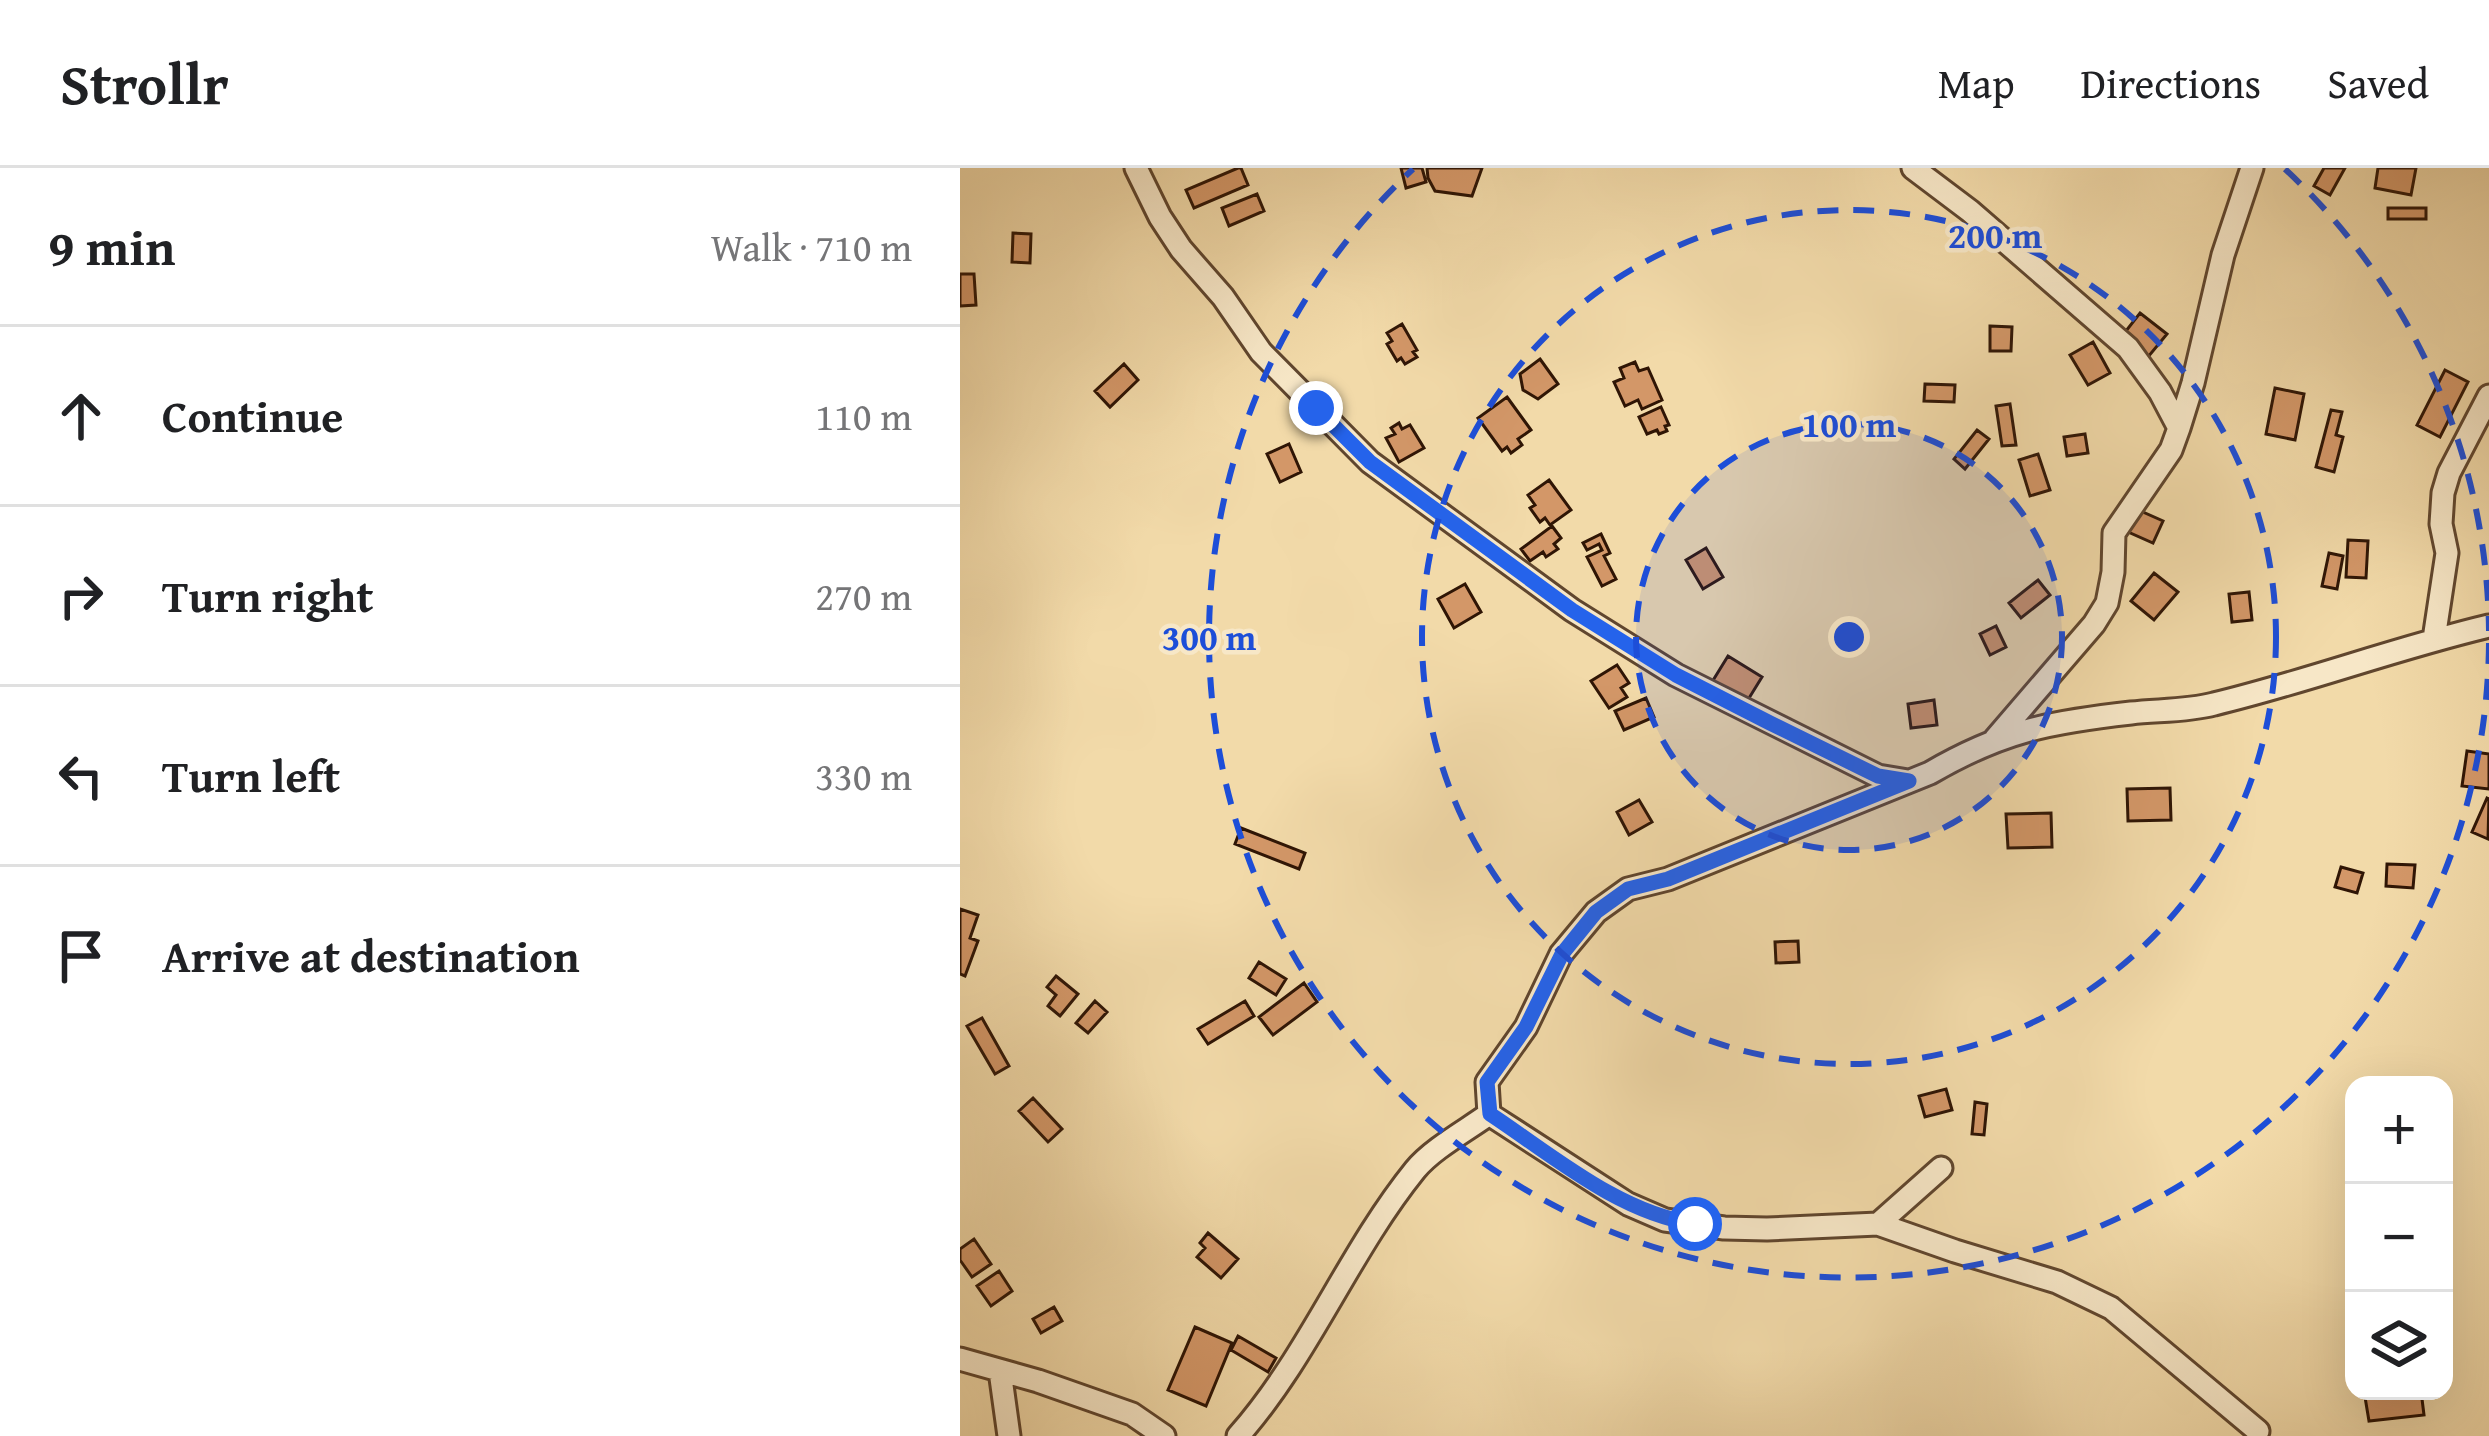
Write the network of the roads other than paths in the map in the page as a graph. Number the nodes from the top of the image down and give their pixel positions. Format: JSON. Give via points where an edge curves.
{"nodes":[{"id":1,"x":1136,"y":168,"type":"edge"},
{"id":2,"x":1913,"y":168,"type":"edge"},
{"id":3,"x":2252,"y":168,"type":"edge"},
{"id":4,"x":2489,"y":396,"type":"edge"},
{"id":5,"x":2180,"y":428,"type":"junction"},
{"id":6,"x":2489,"y":626,"type":"edge"},
{"id":7,"x":2434,"y":639,"type":"junction"},
{"id":8,"x":1995,"y":739,"type":"junction"},
{"id":9,"x":1909,"y":781,"type":"junction"},
{"id":10,"x":1490,"y":1114,"type":"junction"},
{"id":11,"x":1942,"y":1168,"type":"dead end"},
{"id":12,"x":1878,"y":1224,"type":"junction"},
{"id":13,"x":960,"y":1359,"type":"edge"},
{"id":14,"x":1000,"y":1371,"type":"junction"},
{"id":15,"x":2258,"y":1431,"type":"dead end"},
{"id":16,"x":1009,"y":1436,"type":"edge"},
{"id":17,"x":1164,"y":1436,"type":"edge"},
{"id":18,"x":1238,"y":1436,"type":"edge"}],
"edges":[{"from":1,"to":9,"type":"street","via":[[1181,250],[1261,352],[1370,462],[1572,610],[1676,675],[1878,776]]},
{"from":2,"to":5,"type":"street","via":[[2128,348]]},
{"from":3,"to":5,"type":"street"},
{"from":4,"to":7,"type":"street","via":[[2443,494],[2447,553]]},
{"from":5,"to":8,"type":"street","via":[[2114,533],[2107,603]]},
{"from":6,"to":7,"type":"street"},
{"from":7,"to":8,"type":"street","via":[[2208,706],[2074,720]]},
{"from":8,"to":9,"type":"street"},
{"from":9,"to":10,"type":"street","via":[[1628,889],[1596,912],[1487,1082]]},
{"from":10,"to":12,"type":"street","via":[[1665,1220],[1767,1229]]},
{"from":10,"to":18,"type":"street","via":[[1418,1166]]},
{"from":11,"to":12,"type":"street"},
{"from":12,"to":15,"type":"street","via":[[2057,1282],[2111,1308]]},
{"from":13,"to":14,"type":"street"},
{"from":14,"to":16,"type":"street"},
{"from":14,"to":17,"type":"street","via":[[1132,1414]]}]}
